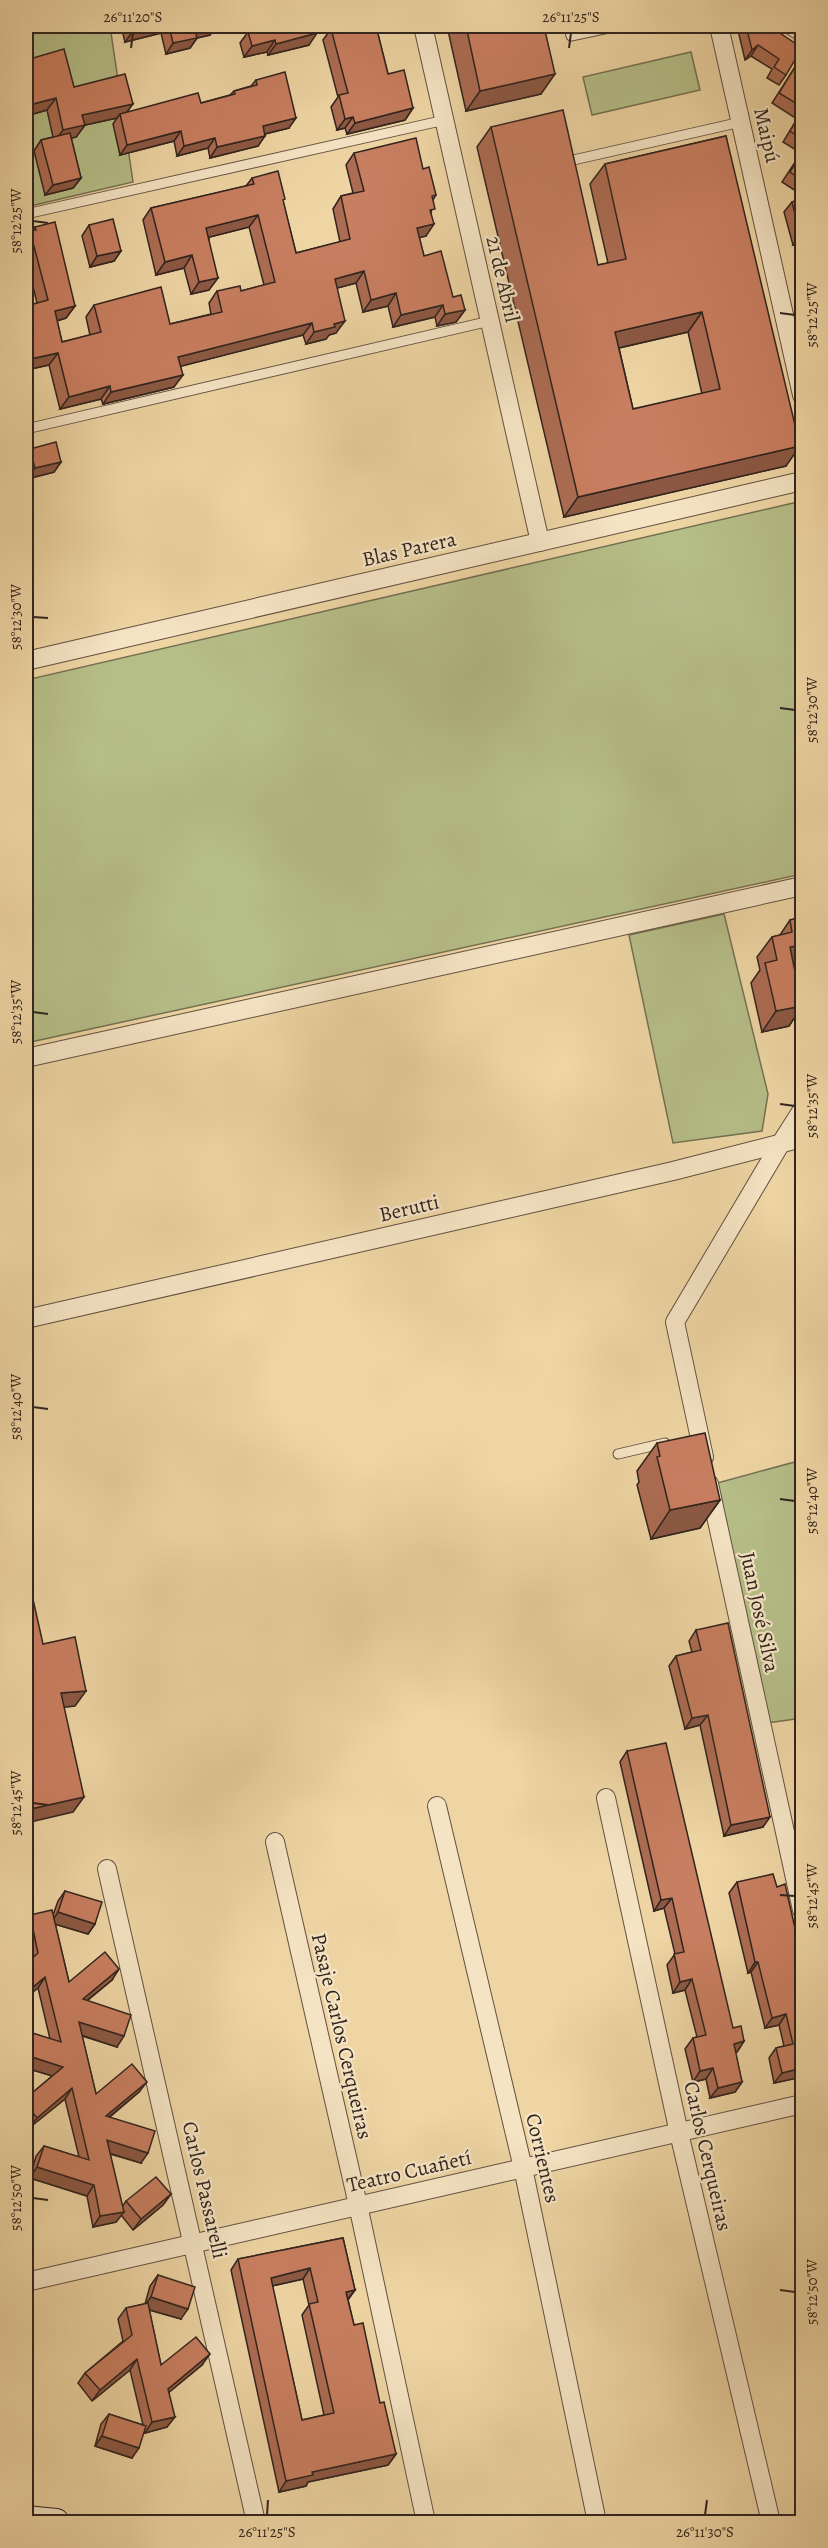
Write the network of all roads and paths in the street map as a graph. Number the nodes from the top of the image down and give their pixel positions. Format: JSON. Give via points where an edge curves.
{"nodes":[{"id":1,"x":423,"y":26,"type":"edge"},
{"id":2,"x":618,"y":26,"type":"edge"},
{"id":3,"x":719,"y":26,"type":"edge"},
{"id":4,"x":792,"y":26,"type":"edge"},
{"id":5,"x":569,"y":27,"type":"edge"},
{"id":6,"x":802,"y":32,"type":"edge"},
{"id":7,"x":444,"y":120,"type":"junction"},
{"id":8,"x":741,"y":122,"type":"junction"},
{"id":9,"x":569,"y":161,"type":"edge"},
{"id":10,"x":26,"y":214,"type":"edge"},
{"id":11,"x":490,"y":321,"type":"junction"},
{"id":12,"x":802,"y":395,"type":"edge"},
{"id":13,"x":26,"y":429,"type":"edge"},
{"id":14,"x":802,"y":482,"type":"edge"},
{"id":15,"x":540,"y":542,"type":"junction"},
{"id":16,"x":26,"y":661,"type":"edge"},
{"id":17,"x":802,"y":886,"type":"edge"},
{"id":18,"x":26,"y":1058,"type":"edge"},
{"id":19,"x":802,"y":1110,"type":"edge"},
{"id":20,"x":802,"y":1138,"type":"edge"},
{"id":21,"x":781,"y":1143,"type":"junction"},
{"id":22,"x":26,"y":1318,"type":"edge"},
{"id":23,"x":676,"y":1441,"type":"edge"},
{"id":24,"x":618,"y":1454,"type":"dead end"},
{"id":25,"x":606,"y":1798,"type":"dead end"},
{"id":26,"x":437,"y":1806,"type":"dead end"},
{"id":27,"x":275,"y":1842,"type":"dead end"},
{"id":28,"x":107,"y":1869,"type":"dead end"},
{"id":29,"x":802,"y":1910,"type":"edge"},
{"id":30,"x":802,"y":2104,"type":"edge"},
{"id":31,"x":679,"y":2133,"type":"junction"},
{"id":32,"x":523,"y":2168,"type":"junction"},
{"id":33,"x":358,"y":2205,"type":"junction"},
{"id":34,"x":194,"y":2243,"type":"junction"},
{"id":35,"x":26,"y":2282,"type":"edge"},
{"id":36,"x":26,"y":2519,"type":"edge"},
{"id":37,"x":56,"y":2523,"type":"edge"},
{"id":38,"x":256,"y":2523,"type":"edge"},
{"id":39,"x":426,"y":2523,"type":"edge"},
{"id":40,"x":597,"y":2523,"type":"edge"},
{"id":41,"x":771,"y":2523,"type":"edge"}],
"edges":[{"from":1,"to":7,"type":"street","name":"21 de Abril"},
{"from":2,"to":5,"type":"lane","via":[[571,36]]},
{"from":3,"to":8,"type":"street","name":"Maipú"},
{"from":4,"to":6,"type":"street"},
{"from":7,"to":10,"type":"lane"},
{"from":7,"to":11,"type":"street","name":"21 de Abril"},
{"from":8,"to":9,"type":"lane"},
{"from":8,"to":12,"type":"street","name":"Maipú"},
{"from":11,"to":13,"type":"lane"},
{"from":11,"to":15,"type":"street","name":"21 de Abril"},
{"from":14,"to":15,"type":"street","name":"Blas Parera"},
{"from":15,"to":16,"type":"street","name":"Blas Parera"},
{"from":17,"to":18,"type":"street"},
{"from":19,"to":21,"type":"street"},
{"from":20,"to":21,"type":"street","name":"Berutti"},
{"from":21,"to":22,"type":"street","name":"Berutti"},
{"from":21,"to":29,"type":"street","name":"Juan José Silva","via":[[675,1322],[693,1437]]},
{"from":23,"to":24,"type":"lane"},
{"from":25,"to":31,"type":"street","name":"Carlos Cerqueiras"},
{"from":26,"to":32,"type":"street","name":"Corrientes"},
{"from":27,"to":33,"type":"street","name":"Pasaje Carlos Cerqueiras"},
{"from":28,"to":34,"type":"street","name":"Carlos Passarelli"},
{"from":30,"to":31,"type":"street","name":"Teatro Cuañetí"},
{"from":31,"to":32,"type":"street","name":"Teatro Cuañetí"},
{"from":31,"to":41,"type":"street","name":"Carlos Cerqueiras"},
{"from":32,"to":33,"type":"street","name":"Teatro Cuañetí"},
{"from":32,"to":40,"type":"street","name":"Corrientes"},
{"from":33,"to":34,"type":"street","name":"Teatro Cuañetí"},
{"from":33,"to":39,"type":"street","name":"Pasaje Carlos Cerqueiras"},
{"from":34,"to":35,"type":"street","name":"Teatro Cuañetí"},
{"from":34,"to":38,"type":"street","name":"Carlos Passarelli"},
{"from":36,"to":37,"type":"main road"}]}
